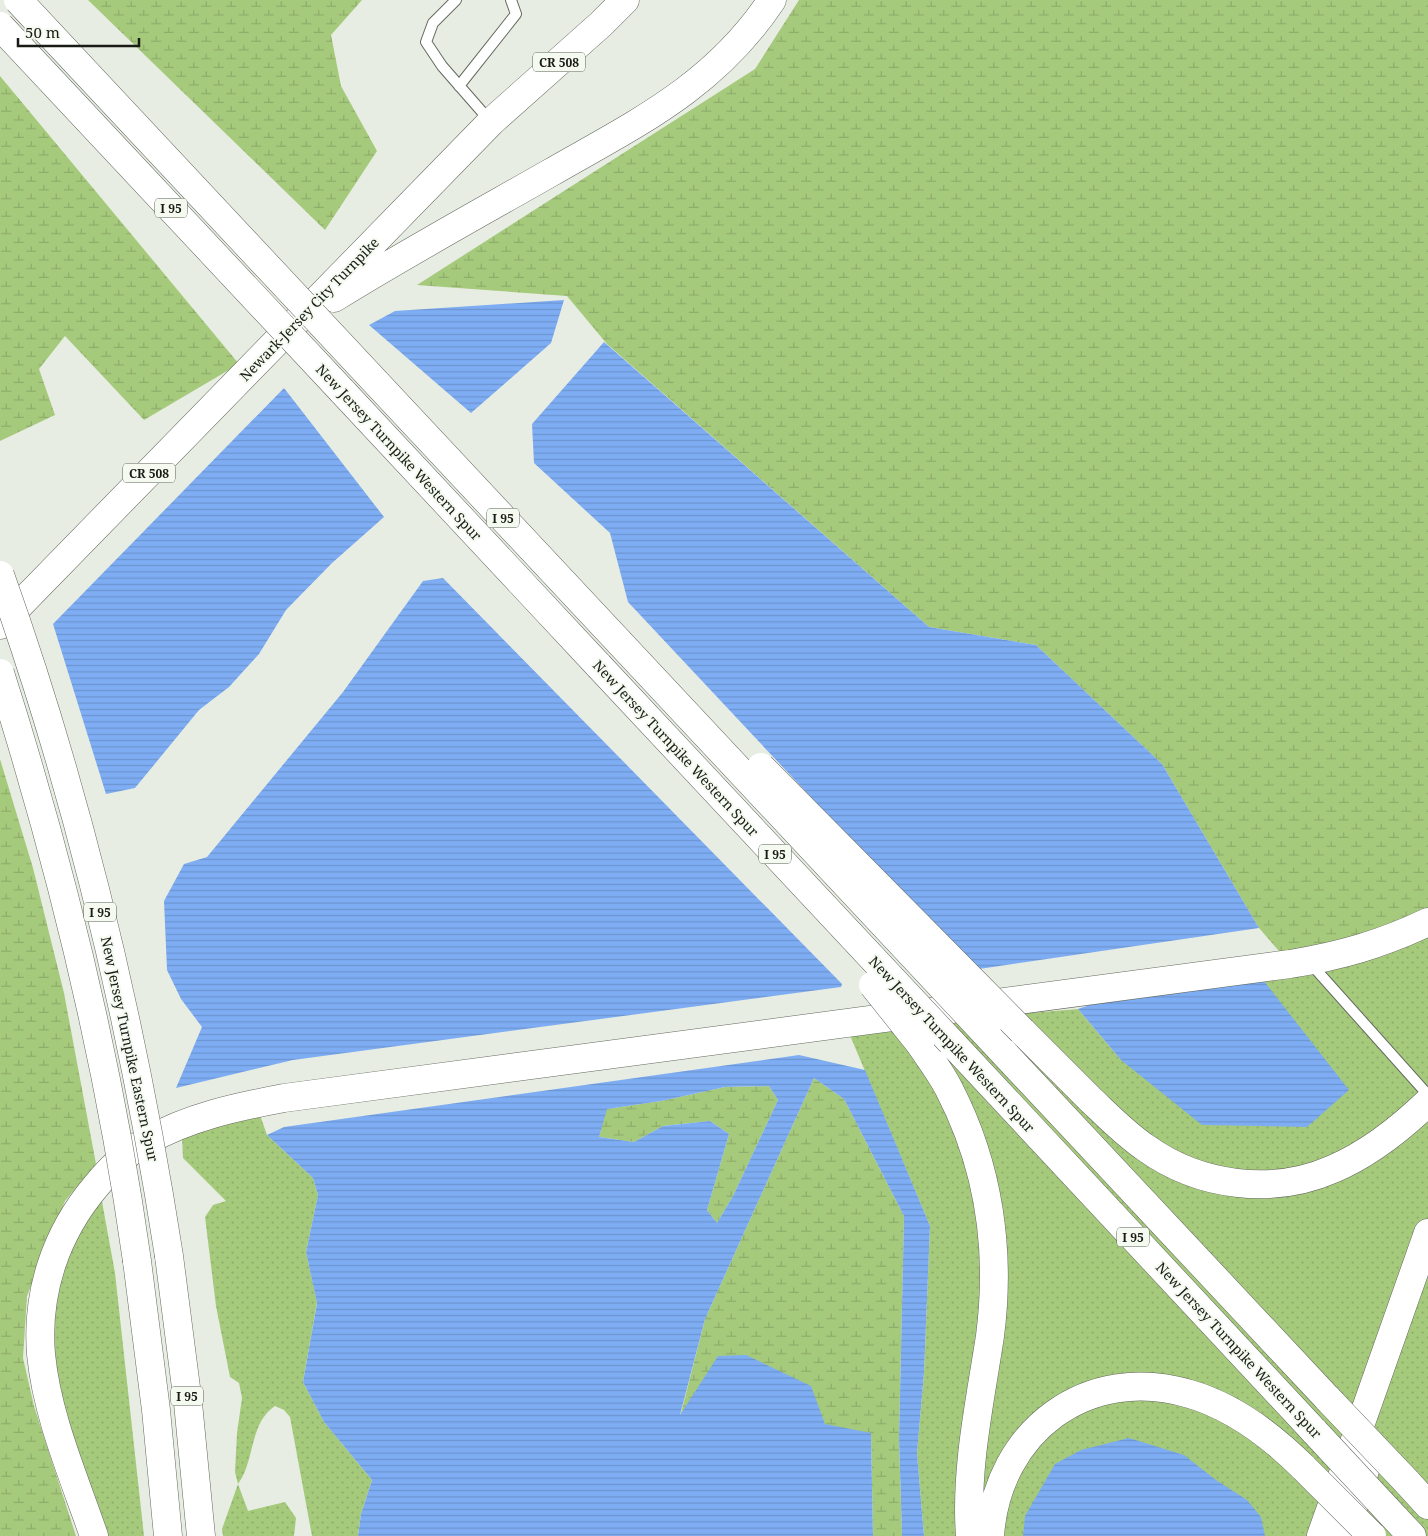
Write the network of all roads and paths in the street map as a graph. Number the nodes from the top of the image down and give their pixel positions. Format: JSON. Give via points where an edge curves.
{"nodes":[{"id":1,"x":18,"y":0,"type":"edge"},
{"id":2,"x":456,"y":0,"type":"edge"},
{"id":3,"x":510,"y":0,"type":"edge"},
{"id":4,"x":598,"y":0,"type":"edge"},
{"id":5,"x":625,"y":0,"type":"edge"},
{"id":6,"x":772,"y":0,"type":"edge"},
{"id":7,"x":0,"y":26,"type":"edge"},
{"id":8,"x":459,"y":86,"type":"junction"},
{"id":9,"x":491,"y":122,"type":"junction"},
{"id":10,"x":297,"y":322,"type":"junction"},
{"id":11,"x":0,"y":575,"type":"edge"},
{"id":12,"x":0,"y":626,"type":"edge"},
{"id":13,"x":599,"y":666,"type":"junction"},
{"id":14,"x":0,"y":672,"type":"edge"},
{"id":15,"x":659,"y":685,"type":"junction"},
{"id":16,"x":1428,"y":922,"type":"edge"},
{"id":17,"x":1308,"y":961,"type":"junction"},
{"id":18,"x":1428,"y":1095,"type":"edge"},
{"id":19,"x":1428,"y":1102,"type":"edge"},
{"id":20,"x":1428,"y":1233,"type":"edge"},
{"id":21,"x":1428,"y":1290,"type":"edge"},
{"id":22,"x":1428,"y":1505,"type":"edge"},
{"id":23,"x":1352,"y":1508,"type":"junction"},
{"id":24,"x":1404,"y":1527,"type":"edge"},
{"id":25,"x":94,"y":1536,"type":"edge"},
{"id":26,"x":168,"y":1536,"type":"edge"},
{"id":27,"x":201,"y":1536,"type":"edge"},
{"id":28,"x":970,"y":1536,"type":"edge"},
{"id":29,"x":990,"y":1536,"type":"edge"},
{"id":30,"x":1321,"y":1536,"type":"edge"},
{"id":31,"x":1340,"y":1536,"type":"edge"},
{"id":32,"x":1344,"y":1536,"type":"edge"},
{"id":33,"x":1372,"y":1536,"type":"edge"}],
"edges":[{"from":1,"to":15,"type":"highway","number":"I 95","bridge":true},
{"from":2,"to":8,"type":"lane","via":[[433,22],[426,42]]},
{"from":3,"to":8,"type":"lane","via":[[516,14]]},
{"from":4,"to":9,"type":"highway","number":"CR 508"},
{"from":5,"to":9,"type":"highway","name":"Newark-Jersey City Turnpike","number":"CR 508"},
{"from":6,"to":10,"type":"highway","via":[[724,58],[666,106],[420,246]]},
{"from":7,"to":13,"type":"highway","name":"New Jersey Turnpike Western Spur","number":"I 95","bridge":true},
{"from":8,"to":9,"type":"lane"},
{"from":9,"to":10,"type":"highway","name":"Newark-Jersey City Turnpike","number":"CR 508"},
{"from":10,"to":12,"type":"highway","name":"Newark-Jersey City Turnpike","number":"CR 508"},
{"from":11,"to":27,"type":"highway","name":"New Jersey Turnpike Eastern Spur","number":"I 95","bridge":true,"via":[[48,720],[96,891],[140,1088],[184,1364]]},
{"from":13,"to":24,"type":"highway","name":"New Jersey Turnpike Western Spur","number":"I 95","bridge":true},
{"from":13,"to":28,"type":"highway","bridge":true,"via":[[656,753],[875,988],[920,1044],[948,1086],[969,1134],[985,1188],[994,1244],[995,1281],[971,1469]]},
{"from":14,"to":26,"type":"highway","number":"I 95","bridge":true,"via":[[39,801],[104,1068],[137,1262],[154,1390]]},
{"from":15,"to":19,"type":"highway","bridge":true,"via":[[750,756],[1110,1118],[1144,1147],[1180,1168],[1232,1183],[1260,1185],[1317,1175],[1332,1170],[1384,1139]]},
{"from":15,"to":22,"type":"highway","number":"I 95","bridge":true},
{"from":16,"to":17,"type":"highway","via":[[1365,948]]},
{"from":17,"to":18,"type":"lane"},
{"from":17,"to":25,"type":"highway","via":[[284,1098],[238,1106],[165,1132],[146,1141],[116,1164],[79,1207],[56,1250],[43,1300],[41,1336],[45,1382],[59,1435]]},
{"from":20,"to":30,"type":"highway"},
{"from":21,"to":23,"type":"highway"},
{"from":23,"to":31,"type":"highway"},
{"from":23,"to":32,"type":"highway"},
{"from":29,"to":33,"type":"highway","bridge":true,"via":[[993,1509],[1006,1469],[1021,1445],[1040,1425],[1083,1398],[1105,1391],[1148,1386],[1202,1398],[1256,1427],[1304,1468]]}]}
